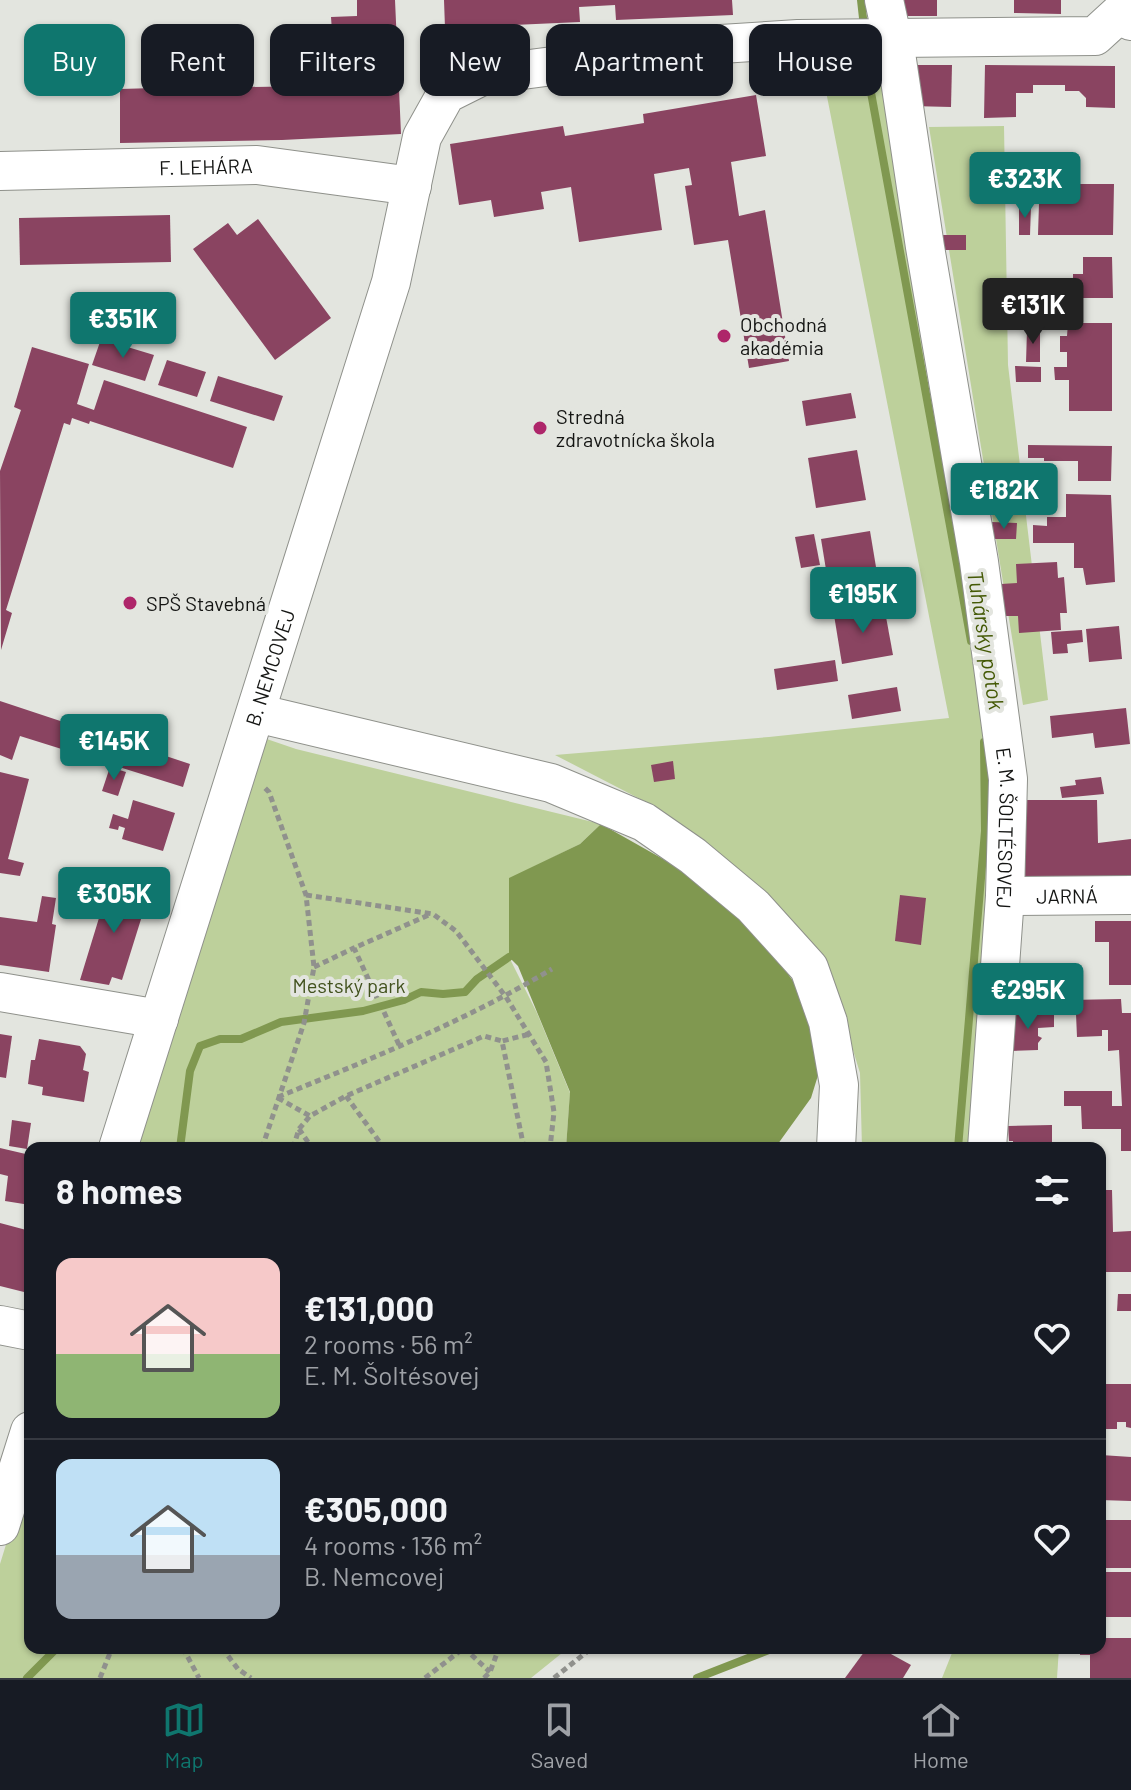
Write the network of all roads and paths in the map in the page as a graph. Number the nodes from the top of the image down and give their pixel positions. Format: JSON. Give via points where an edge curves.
{"nodes":[{"id":1,"x":1126,"y":19,"type":"edge"},
{"id":2,"x":887,"y":24,"type":"edge"},
{"id":3,"x":0,"y":171,"type":"edge"},
{"id":4,"x":412,"y":186,"type":"junction"},
{"id":5,"x":256,"y":713,"type":"junction"},
{"id":6,"x":269,"y":792,"type":"dead end"},
{"id":7,"x":306,"y":895,"type":"junction"},
{"id":8,"x":1131,"y":895,"type":"edge"},
{"id":9,"x":1005,"y":896,"type":"junction"},
{"id":10,"x":433,"y":914,"type":"junction"},
{"id":11,"x":354,"y":948,"type":"junction"},
{"id":12,"x":314,"y":967,"type":"junction"},
{"id":13,"x":552,"y":969,"type":"dead end"},
{"id":14,"x":0,"y":992,"type":"edge"},
{"id":15,"x":506,"y":997,"type":"junction"},
{"id":16,"x":377,"y":998,"type":"dead end"},
{"id":17,"x":384,"y":1012,"type":"dead end"},
{"id":18,"x":159,"y":1019,"type":"junction"},
{"id":19,"x":530,"y":1034,"type":"junction"},
{"id":20,"x":502,"y":1041,"type":"junction"},
{"id":21,"x":400,"y":1047,"type":"junction"},
{"id":22,"x":346,"y":1096,"type":"junction"},
{"id":23,"x":277,"y":1098,"type":"junction"},
{"id":24,"x":310,"y":1116,"type":"junction"},
{"id":25,"x":299,"y":1129,"type":"junction"},
{"id":26,"x":120,"y":1142,"type":"edge"},
{"id":27,"x":264,"y":1142,"type":"edge"},
{"id":28,"x":295,"y":1142,"type":"edge"},
{"id":29,"x":308,"y":1142,"type":"edge"},
{"id":30,"x":380,"y":1142,"type":"edge"},
{"id":31,"x":523,"y":1142,"type":"edge"},
{"id":32,"x":551,"y":1142,"type":"edge"},
{"id":33,"x":836,"y":1142,"type":"edge"},
{"id":34,"x":987,"y":1142,"type":"edge"},
{"id":35,"x":0,"y":1325,"type":"edge"},
{"id":36,"x":24,"y":1330,"type":"edge"},
{"id":37,"x":24,"y":1450,"type":"edge"},
{"id":38,"x":0,"y":1526,"type":"edge"},
{"id":39,"x":110,"y":1654,"type":"edge"},
{"id":40,"x":186,"y":1654,"type":"edge"},
{"id":41,"x":227,"y":1654,"type":"edge"},
{"id":42,"x":456,"y":1654,"type":"edge"},
{"id":43,"x":470,"y":1654,"type":"edge"},
{"id":44,"x":497,"y":1654,"type":"edge"},
{"id":45,"x":581,"y":1654,"type":"edge"},
{"id":46,"x":490,"y":1672,"type":"junction"},
{"id":47,"x":100,"y":1678,"type":"edge"},
{"id":48,"x":199,"y":1678,"type":"edge"},
{"id":49,"x":251,"y":1678,"type":"edge"},
{"id":50,"x":425,"y":1678,"type":"edge"},
{"id":51,"x":484,"y":1678,"type":"edge"},
{"id":52,"x":554,"y":1678,"type":"edge"}],
"edges":[{"from":1,"to":2,"type":"street","name":"B. NEMCOVEJ","via":[[1095,36]]},
{"from":2,"to":4,"type":"street","name":"B. NEMCOVEJ","via":[[837,37],[721,44],[484,75],[446,94],[422,137]]},
{"from":2,"to":9,"type":"street","name":"E. M. ŠOLTÉSOVEJ","via":[[979,562],[1008,779]]},
{"from":3,"to":4,"type":"street","name":"F. LEHÁRA","via":[[257,165]]},
{"from":4,"to":5,"type":"street","name":"B. NEMCOVEJ","via":[[391,282]]},
{"from":5,"to":18,"type":"street","name":"B. NEMCOVEJ"},
{"from":5,"to":33,"type":"street","via":[[551,783],[644,822],[693,856],[753,906],[809,968],[828,1022],[839,1085]]},
{"from":6,"to":7,"type":"path"},
{"from":7,"to":10,"type":"path"},
{"from":7,"to":12,"type":"path"},
{"from":8,"to":9,"type":"street","name":"JARNÁ"},
{"from":9,"to":34,"type":"street","name":"E. M. ŠOLTÉSOVEJ"},
{"from":10,"to":11,"type":"path"},
{"from":10,"to":15,"type":"path","via":[[456,931]]},
{"from":11,"to":12,"type":"path"},
{"from":11,"to":16,"type":"path"},
{"from":12,"to":23,"type":"path","via":[[304,1023]]},
{"from":13,"to":15,"type":"path"},
{"from":14,"to":18,"type":"street"},
{"from":15,"to":19,"type":"path"},
{"from":15,"to":21,"type":"path"},
{"from":17,"to":21,"type":"path"},
{"from":18,"to":26,"type":"street","name":"B. NEMCOVEJ"},
{"from":19,"to":20,"type":"path"},
{"from":19,"to":32,"type":"path","via":[[546,1062],[554,1112]]},
{"from":20,"to":22,"type":"path","via":[[484,1036]]},
{"from":20,"to":31,"type":"path"},
{"from":21,"to":23,"type":"path"},
{"from":22,"to":24,"type":"path"},
{"from":22,"to":30,"type":"path"},
{"from":23,"to":24,"type":"path"},
{"from":23,"to":27,"type":"path"},
{"from":24,"to":25,"type":"path"},
{"from":25,"to":28,"type":"path"},
{"from":25,"to":29,"type":"path"},
{"from":35,"to":36,"type":"street"},
{"from":37,"to":38,"type":"street"},
{"from":39,"to":47,"type":"path"},
{"from":40,"to":48,"type":"path"},
{"from":41,"to":49,"type":"path"},
{"from":42,"to":50,"type":"path"},
{"from":43,"to":46,"type":"path"},
{"from":44,"to":46,"type":"path"},
{"from":45,"to":52,"type":"path"},
{"from":46,"to":51,"type":"path"}]}
